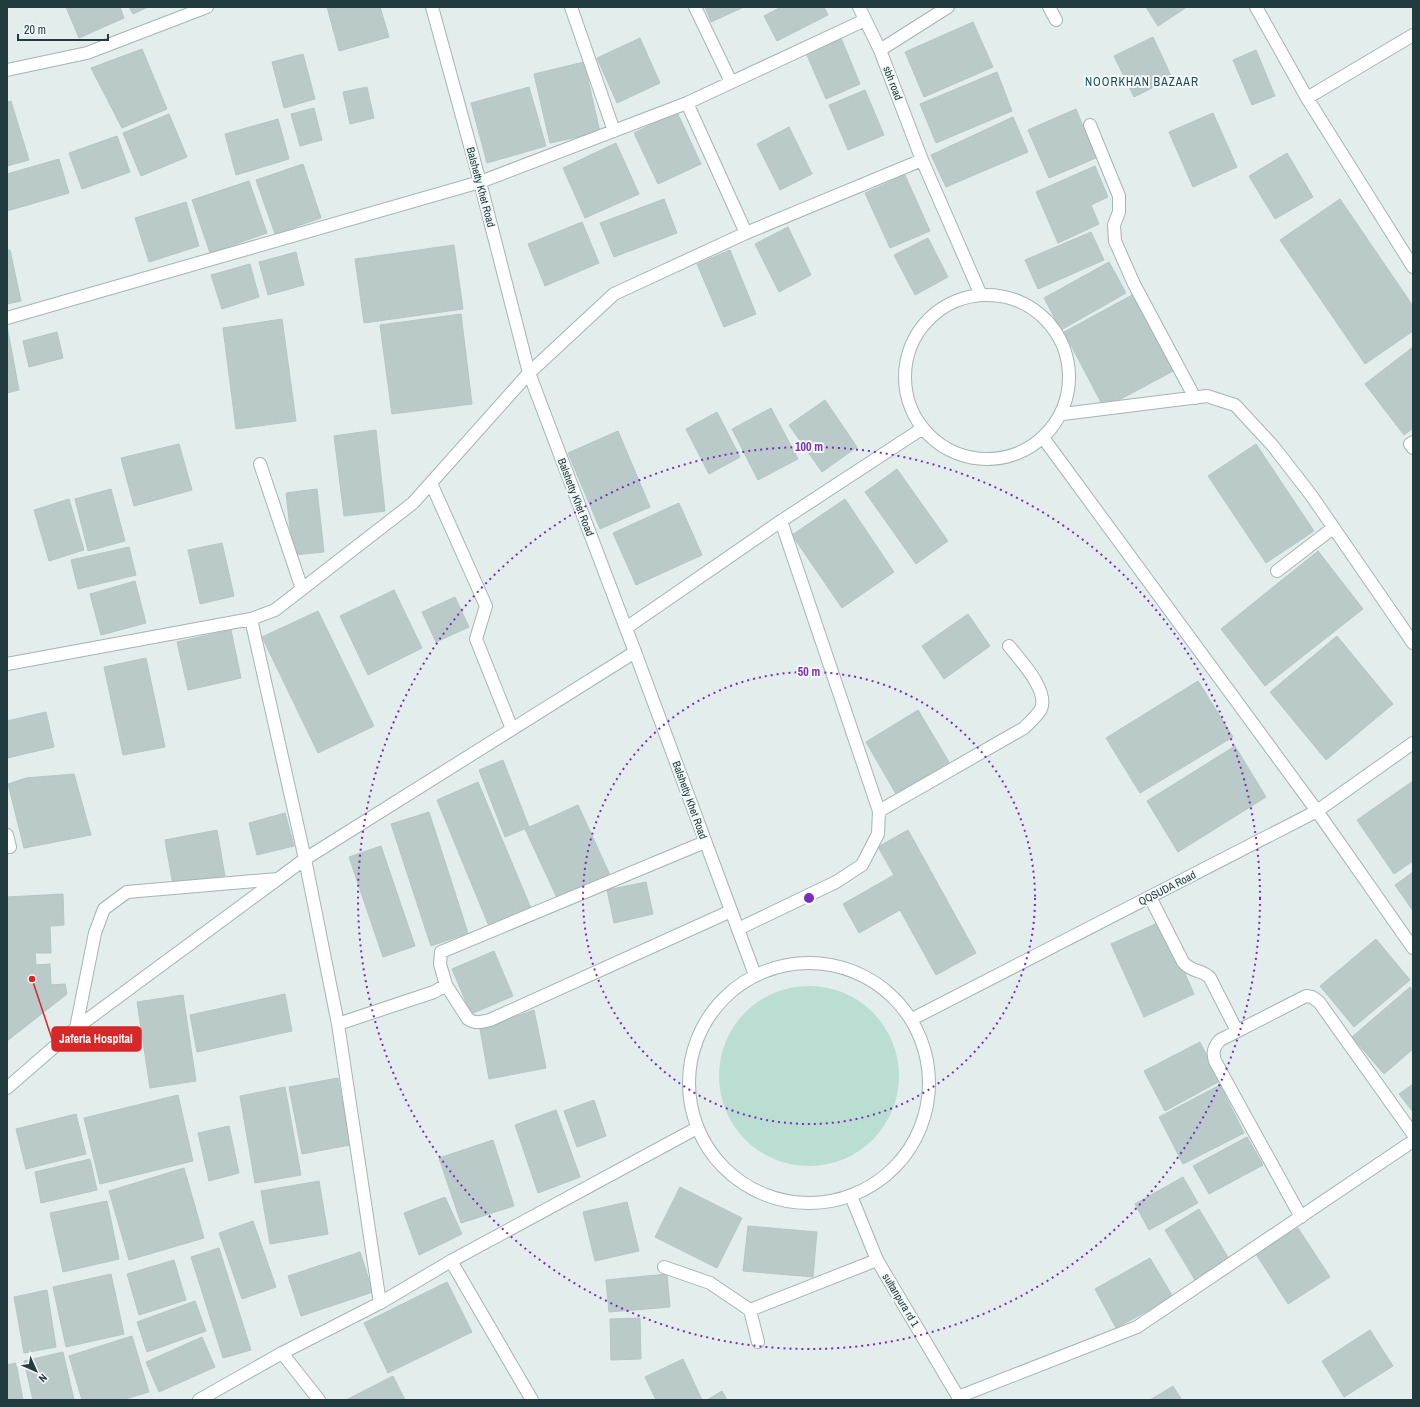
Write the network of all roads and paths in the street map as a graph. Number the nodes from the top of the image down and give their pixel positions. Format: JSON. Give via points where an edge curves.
{"nodes":[{"id":1,"x":207,"y":7,"type":"edge"},
{"id":2,"x":432,"y":7,"type":"edge"},
{"id":3,"x":571,"y":7,"type":"edge"},
{"id":4,"x":695,"y":7,"type":"edge"},
{"id":5,"x":859,"y":7,"type":"edge"},
{"id":6,"x":948,"y":7,"type":"edge"},
{"id":7,"x":1049,"y":7,"type":"edge"},
{"id":8,"x":1256,"y":7,"type":"edge"},
{"id":9,"x":865,"y":20,"type":"junction"},
{"id":10,"x":1056,"y":20,"type":"dead end"},
{"id":11,"x":1413,"y":35,"type":"edge"},
{"id":12,"x":880,"y":50,"type":"junction"},
{"id":13,"x":7,"y":70,"type":"edge"},
{"id":14,"x":731,"y":82,"type":"junction"},
{"id":15,"x":1307,"y":98,"type":"junction"},
{"id":16,"x":687,"y":103,"type":"junction"},
{"id":17,"x":1090,"y":125,"type":"dead end"},
{"id":18,"x":614,"y":131,"type":"junction"},
{"id":19,"x":922,"y":160,"type":"junction"},
{"id":20,"x":480,"y":182,"type":"junction"},
{"id":21,"x":746,"y":233,"type":"junction"},
{"id":22,"x":1413,"y":267,"type":"edge"},
{"id":23,"x":980,"y":293,"type":"junction"},
{"id":24,"x":7,"y":318,"type":"edge"},
{"id":25,"x":529,"y":373,"type":"junction"},
{"id":26,"x":1195,"y":398,"type":"junction"},
{"id":27,"x":1063,"y":414,"type":"junction"},
{"id":28,"x":920,"y":430,"type":"junction"},
{"id":29,"x":1044,"y":439,"type":"junction"},
{"id":30,"x":1413,"y":442,"type":"edge"},
{"id":31,"x":1413,"y":448,"type":"edge"},
{"id":32,"x":260,"y":464,"type":"dead end"},
{"id":33,"x":431,"y":484,"type":"junction"},
{"id":34,"x":781,"y":521,"type":"junction"},
{"id":35,"x":1334,"y":528,"type":"junction"},
{"id":36,"x":1277,"y":571,"type":"dead end"},
{"id":37,"x":302,"y":589,"type":"junction"},
{"id":38,"x":251,"y":619,"type":"junction"},
{"id":39,"x":626,"y":628,"type":"junction"},
{"id":40,"x":1413,"y":643,"type":"edge"},
{"id":41,"x":1009,"y":646,"type":"dead end"},
{"id":42,"x":635,"y":652,"type":"junction"},
{"id":43,"x":7,"y":664,"type":"edge"},
{"id":44,"x":512,"y":729,"type":"junction"},
{"id":45,"x":1413,"y":743,"type":"edge"},
{"id":46,"x":879,"y":811,"type":"junction"},
{"id":47,"x":1317,"y":811,"type":"junction"},
{"id":48,"x":7,"y":835,"type":"edge"},
{"id":49,"x":705,"y":842,"type":"junction"},
{"id":50,"x":10,"y":847,"type":"dead end"},
{"id":51,"x":305,"y":859,"type":"junction"},
{"id":52,"x":278,"y":879,"type":"junction"},
{"id":53,"x":1150,"y":897,"type":"junction"},
{"id":54,"x":731,"y":911,"type":"junction"},
{"id":55,"x":738,"y":930,"type":"junction"},
{"id":56,"x":1413,"y":948,"type":"edge"},
{"id":57,"x":755,"y":975,"type":"junction"},
{"id":58,"x":446,"y":986,"type":"junction"},
{"id":59,"x":912,"y":1019,"type":"junction"},
{"id":60,"x":338,"y":1024,"type":"junction"},
{"id":61,"x":76,"y":1028,"type":"junction"},
{"id":62,"x":1237,"y":1031,"type":"junction"},
{"id":63,"x":7,"y":1088,"type":"edge"},
{"id":64,"x":697,"y":1128,"type":"junction"},
{"id":65,"x":1413,"y":1134,"type":"edge"},
{"id":66,"x":1413,"y":1141,"type":"edge"},
{"id":67,"x":850,"y":1196,"type":"junction"},
{"id":68,"x":1301,"y":1217,"type":"junction"},
{"id":69,"x":877,"y":1260,"type":"junction"},
{"id":70,"x":451,"y":1261,"type":"junction"},
{"id":71,"x":664,"y":1267,"type":"dead end"},
{"id":72,"x":380,"y":1303,"type":"junction"},
{"id":73,"x":750,"y":1310,"type":"junction"},
{"id":74,"x":758,"y":1342,"type":"dead end"},
{"id":75,"x":282,"y":1353,"type":"junction"},
{"id":76,"x":959,"y":1398,"type":"edge"},
{"id":77,"x":199,"y":1400,"type":"edge"},
{"id":78,"x":319,"y":1400,"type":"edge"},
{"id":79,"x":532,"y":1400,"type":"edge"}],
"edges":[{"from":1,"to":13,"type":"street","via":[[87,53]]},
{"from":2,"to":20,"type":"street","name":"Balshetty Khet Road"},
{"from":3,"to":18,"type":"street"},
{"from":4,"to":14,"type":"street"},
{"from":5,"to":9,"type":"street","name":"sbh road"},
{"from":6,"to":12,"type":"street"},
{"from":7,"to":10,"type":"street"},
{"from":8,"to":15,"type":"street"},
{"from":9,"to":12,"type":"street","name":"sbh road"},
{"from":9,"to":14,"type":"street"},
{"from":11,"to":15,"type":"street"},
{"from":12,"to":19,"type":"street","name":"sbh road"},
{"from":14,"to":16,"type":"street"},
{"from":15,"to":22,"type":"street"},
{"from":16,"to":18,"type":"street"},
{"from":16,"to":21,"type":"street"},
{"from":17,"to":26,"type":"street","via":[[1120,196],[1119,212],[1114,225],[1114,241]]},
{"from":18,"to":20,"type":"street"},
{"from":19,"to":21,"type":"street"},
{"from":19,"to":23,"type":"street","name":"sbh road"},
{"from":20,"to":24,"type":"street"},
{"from":20,"to":25,"type":"street","name":"Balshetty Khet Road"},
{"from":21,"to":25,"type":"street","via":[[614,294]]},
{"from":23,"to":27,"type":"street","via":[[1028,304],[1062,339],[1071,376]]},
{"from":23,"to":28,"type":"street","via":[[938,309],[910,344],[903,389]]},
{"from":25,"to":33,"type":"street"},
{"from":25,"to":39,"type":"street","name":"Balshetty Khet Road"},
{"from":26,"to":27,"type":"street"},
{"from":26,"to":35,"type":"street","via":[[1207,396],[1235,405],[1278,452]]},
{"from":27,"to":29,"type":"street"},
{"from":28,"to":29,"type":"street","via":[[958,456],[1003,460]]},
{"from":28,"to":34,"type":"street"},
{"from":29,"to":47,"type":"street"},
{"from":30,"to":31,"type":"street","via":[[1410,444]]},
{"from":32,"to":37,"type":"street"},
{"from":33,"to":37,"type":"street","via":[[413,503]]},
{"from":33,"to":44,"type":"street","via":[[486,606],[476,639]]},
{"from":34,"to":39,"type":"street"},
{"from":34,"to":46,"type":"street"},
{"from":35,"to":36,"type":"street"},
{"from":35,"to":40,"type":"street"},
{"from":37,"to":38,"type":"street","via":[[275,610]]},
{"from":38,"to":43,"type":"street"},
{"from":38,"to":51,"type":"street"},
{"from":39,"to":42,"type":"street","name":"Balshetty Khet Road"},
{"from":41,"to":46,"type":"street","via":[[1034,678],[1042,694],[1041,708],[1033,719],[1024,728]]},
{"from":42,"to":44,"type":"street"},
{"from":42,"to":49,"type":"street","name":"Balshetty Khet Road"},
{"from":44,"to":51,"type":"street"},
{"from":45,"to":47,"type":"street","name":"QQSUDA Road"},
{"from":46,"to":55,"type":"street","via":[[878,834],[862,864],[836,882]]},
{"from":47,"to":53,"type":"street","name":"QQSUDA Road"},
{"from":47,"to":56,"type":"street"},
{"from":48,"to":50,"type":"street"},
{"from":49,"to":54,"type":"street","name":"Balshetty Khet Road"},
{"from":49,"to":58,"type":"street","via":[[442,952],[440,964]]},
{"from":51,"to":52,"type":"street"},
{"from":51,"to":60,"type":"street"},
{"from":52,"to":61,"type":"street"},
{"from":52,"to":61,"type":"street","via":[[128,892],[104,909],[95,933]]},
{"from":53,"to":59,"type":"street","name":"QQSUDA Road"},
{"from":53,"to":62,"type":"street","via":[[1184,962],[1190,969],[1203,972],[1210,978]]},
{"from":54,"to":55,"type":"street","name":"Balshetty Khet Road"},
{"from":54,"to":58,"type":"street","via":[[490,1020],[474,1022],[468,1019]]},
{"from":55,"to":57,"type":"street","name":"Balshetty Khet Road"},
{"from":57,"to":59,"type":"street","via":[[794,961],[842,967],[886,990]]},
{"from":57,"to":64,"type":"street","via":[[726,996],[704,1023],[691,1060],[688,1091]]},
{"from":58,"to":60,"type":"street"},
{"from":59,"to":67,"type":"street","via":[[928,1062],[928,1103],[912,1144],[885,1176]]},
{"from":60,"to":72,"type":"street"},
{"from":61,"to":63,"type":"street"},
{"from":62,"to":65,"type":"street","via":[[1306,996],[1312,997],[1319,1002]]},
{"from":62,"to":68,"type":"street","via":[[1220,1040],[1215,1046],[1214,1056]]},
{"from":64,"to":67,"type":"street","via":[[712,1155],[739,1182],[771,1198],[813,1203]]},
{"from":64,"to":70,"type":"street"},
{"from":66,"to":68,"type":"street"},
{"from":67,"to":69,"type":"street","name":"sultanpura rd 1"},
{"from":68,"to":76,"type":"street","via":[[1137,1328]]},
{"from":69,"to":73,"type":"street"},
{"from":69,"to":76,"type":"street","name":"sultanpura rd 1"},
{"from":70,"to":72,"type":"street"},
{"from":70,"to":79,"type":"street"},
{"from":71,"to":73,"type":"street","via":[[710,1283]]},
{"from":72,"to":75,"type":"street"},
{"from":73,"to":74,"type":"street"},
{"from":75,"to":77,"type":"street"},
{"from":75,"to":78,"type":"street"}]}
